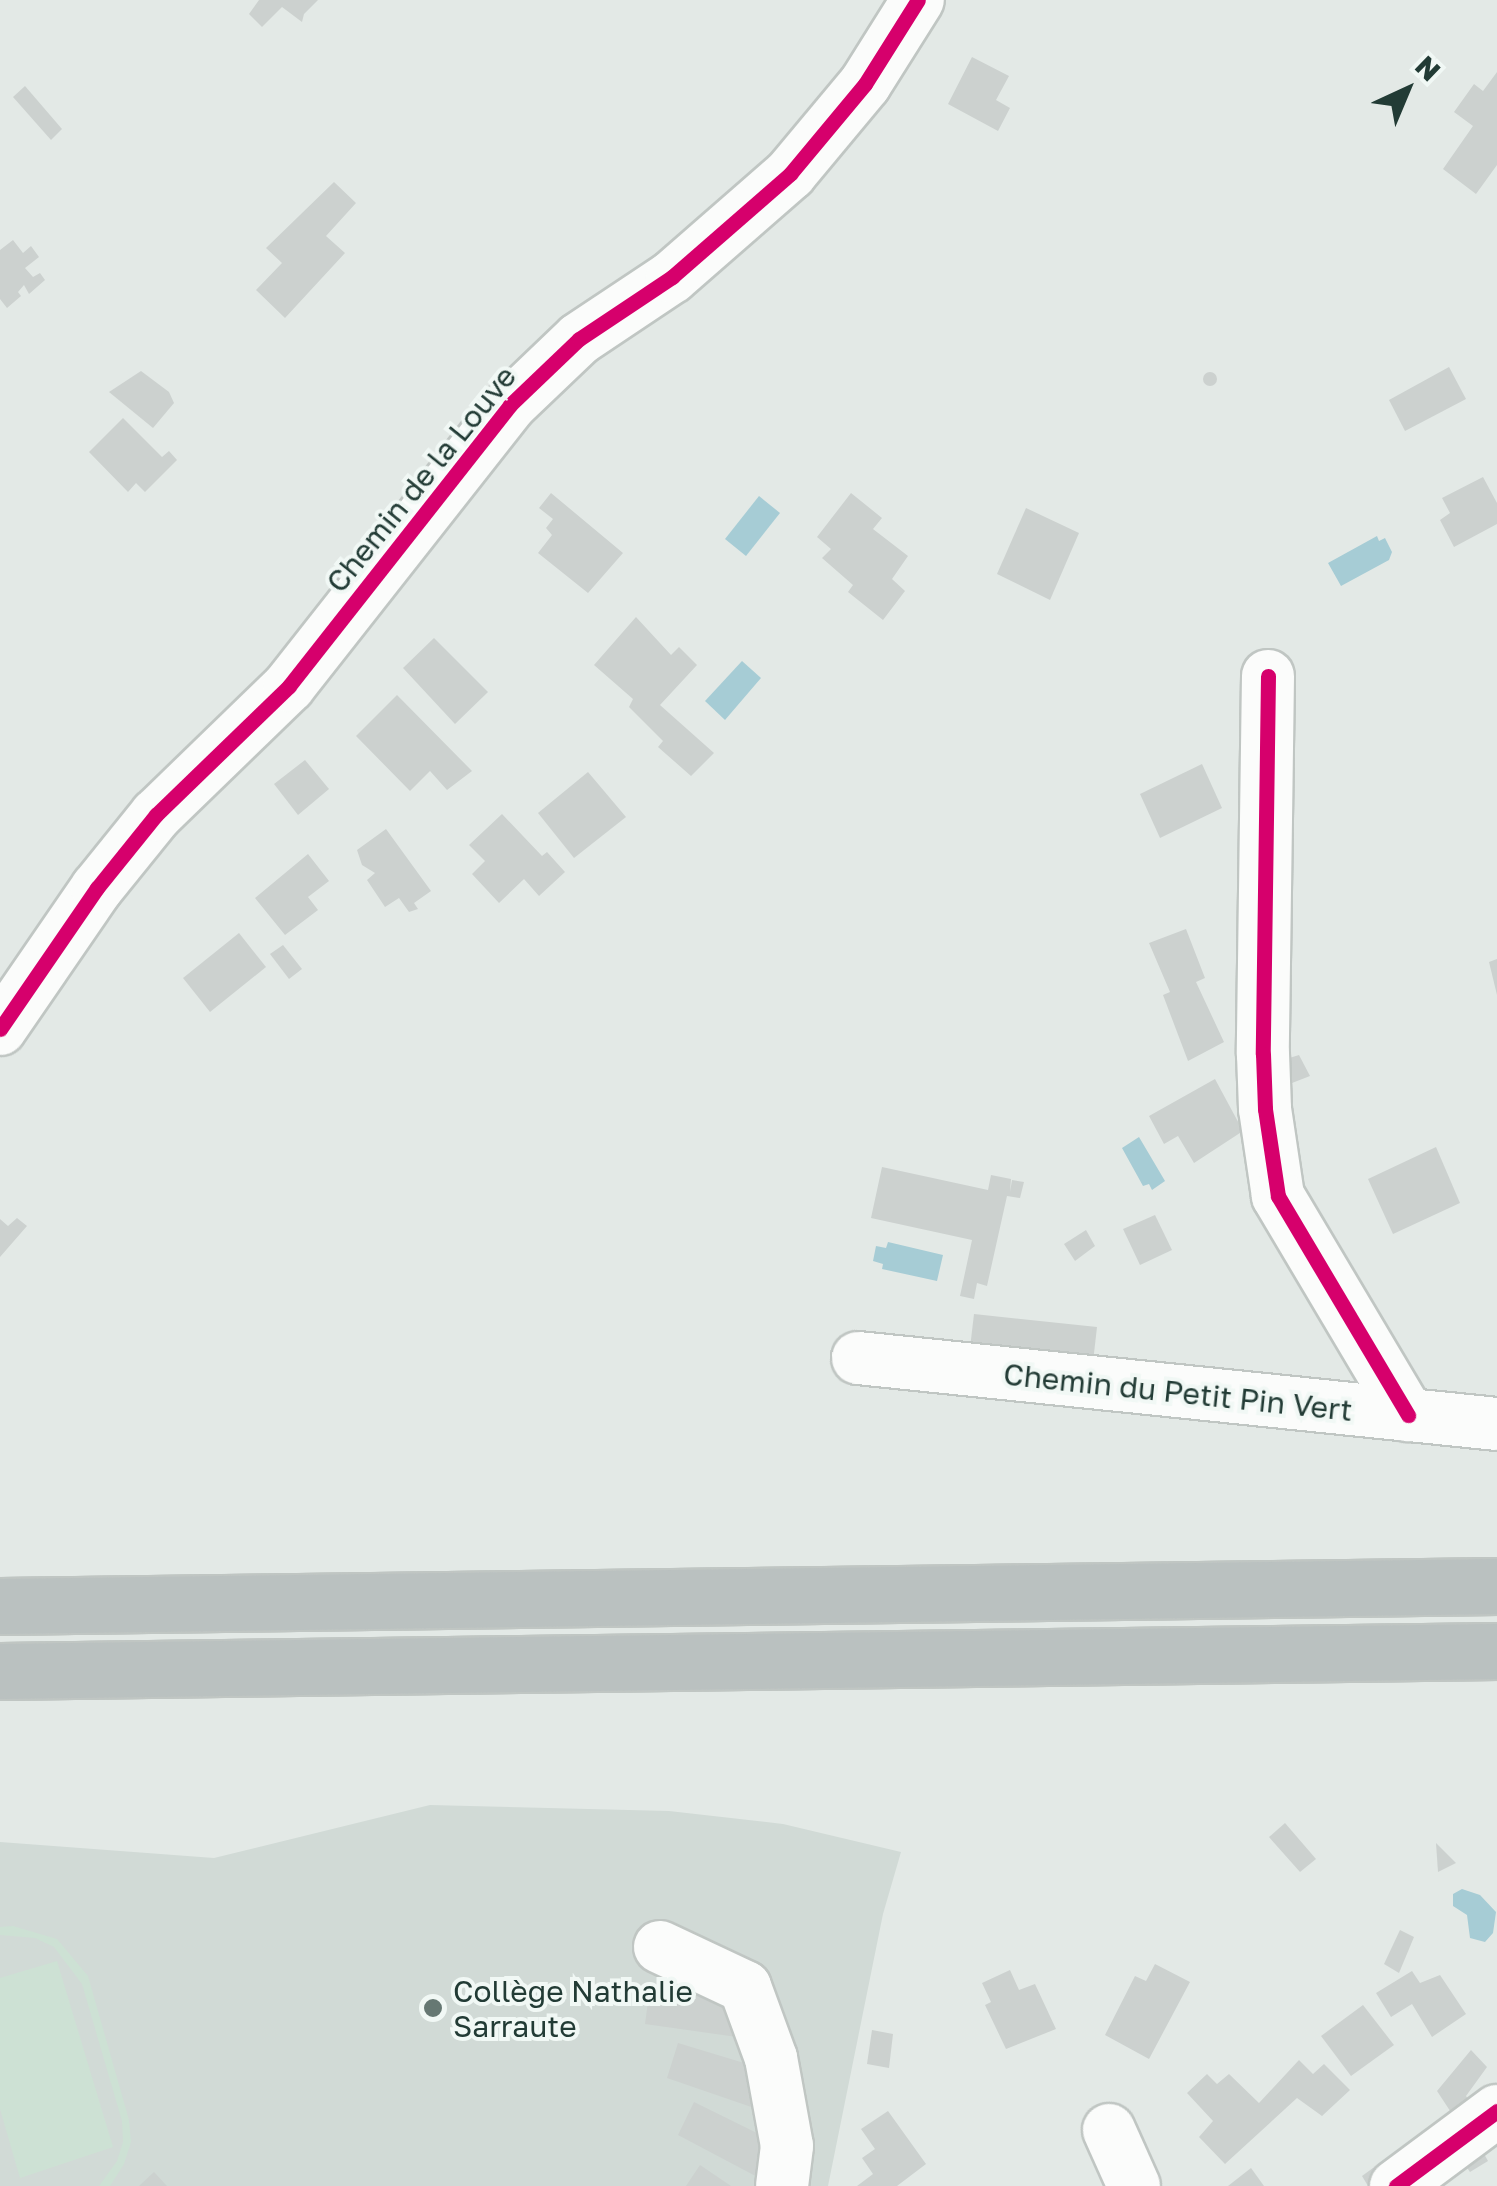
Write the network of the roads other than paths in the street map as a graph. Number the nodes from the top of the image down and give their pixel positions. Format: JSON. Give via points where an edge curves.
{"nodes":[{"id":1,"x":918,"y":0,"type":"edge"},
{"id":2,"x":1268,"y":676,"type":"dead end"},
{"id":3,"x":0,"y":1029,"type":"edge"},
{"id":4,"x":858,"y":1358,"type":"dead end"},
{"id":5,"x":1408,"y":1415,"type":"junction"},
{"id":6,"x":1497,"y":1424,"type":"edge"},
{"id":7,"x":1497,"y":1586,"type":"edge"},
{"id":8,"x":0,"y":1606,"type":"edge"},
{"id":9,"x":1497,"y":1651,"type":"edge"},
{"id":10,"x":0,"y":1670,"type":"edge"},
{"id":11,"x":660,"y":1947,"type":"dead end"},
{"id":12,"x":1497,"y":2111,"type":"edge"},
{"id":13,"x":1109,"y":2130,"type":"dead end"},
{"id":14,"x":782,"y":2186,"type":"edge"},
{"id":15,"x":1134,"y":2186,"type":"edge"},
{"id":16,"x":1396,"y":2186,"type":"edge"}],
"edges":[{"from":1,"to":3,"type":"street","name":"Chemin de la Louve","via":[[864,84],[790,174],[672,277],[579,339],[510,405],[289,686],[156,814]]},
{"from":2,"to":5,"type":"street","via":[[1265,1109],[1278,1196]]},
{"from":4,"to":5,"type":"street","name":"Chemin du Petit Pin Vert"},
{"from":5,"to":6,"type":"street","name":"Chemin du Petit Pin Vert"},
{"from":7,"to":8,"type":"highway"},
{"from":9,"to":10,"type":"highway"},
{"from":11,"to":14,"type":"street","via":[[745,1987],[771,2058],[787,2146]]},
{"from":12,"to":16,"type":"street"},
{"from":13,"to":15,"type":"street"}]}
